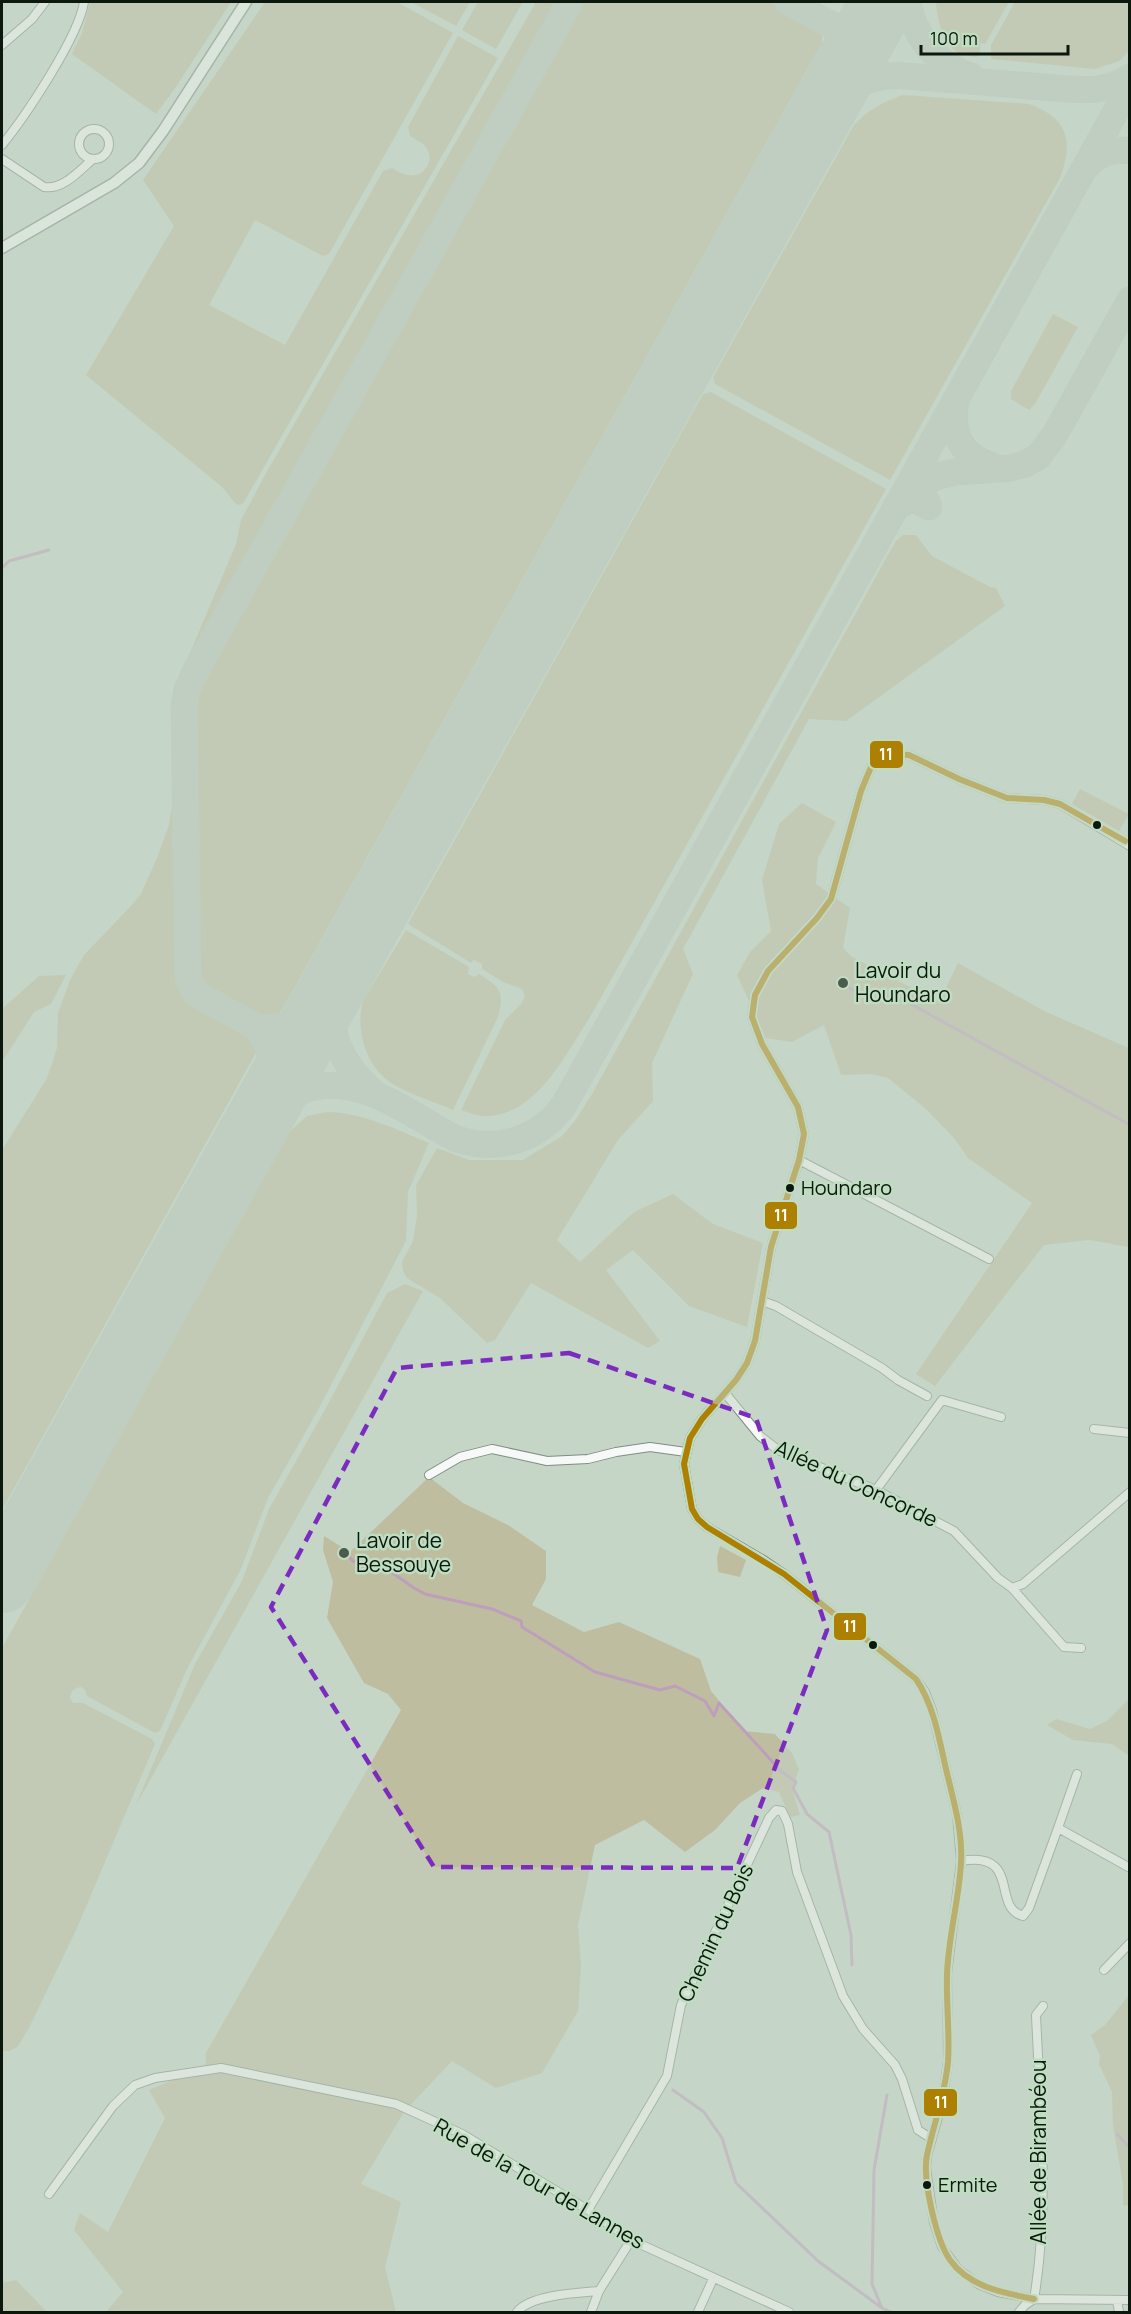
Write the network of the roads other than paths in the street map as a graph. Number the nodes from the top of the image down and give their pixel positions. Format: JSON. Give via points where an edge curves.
{"nodes":[{"id":1,"x":45,"y":2,"type":"edge"},
{"id":2,"x":84,"y":2,"type":"edge"},
{"id":3,"x":246,"y":2,"type":"edge"},
{"id":4,"x":2,"y":45,"type":"edge"},
{"id":5,"x":2,"y":145,"type":"edge"},
{"id":6,"x":2,"y":159,"type":"edge"},
{"id":7,"x":93,"y":159,"type":"junction"},
{"id":8,"x":2,"y":248,"type":"edge"},
{"id":9,"x":1130,"y":846,"type":"edge"},
{"id":10,"x":799,"y":1160,"type":"junction"},
{"id":11,"x":990,"y":1259,"type":"dead end"},
{"id":12,"x":762,"y":1301,"type":"junction"},
{"id":13,"x":725,"y":1393,"type":"junction"},
{"id":14,"x":927,"y":1395,"type":"dead end"},
{"id":15,"x":1001,"y":1417,"type":"dead end"},
{"id":16,"x":1094,"y":1429,"type":"dead end"},
{"id":17,"x":1130,"y":1433,"type":"edge"},
{"id":18,"x":686,"y":1452,"type":"junction"},
{"id":19,"x":429,"y":1475,"type":"dead end"},
{"id":20,"x":876,"y":1490,"type":"junction"},
{"id":21,"x":1130,"y":1492,"type":"edge"},
{"id":22,"x":1012,"y":1588,"type":"junction"},
{"id":23,"x":1081,"y":1648,"type":"dead end"},
{"id":24,"x":1077,"y":1774,"type":"dead end"},
{"id":25,"x":1058,"y":1828,"type":"junction"},
{"id":26,"x":961,"y":1861,"type":"junction"},
{"id":27,"x":1130,"y":1868,"type":"edge"},
{"id":28,"x":1130,"y":1943,"type":"edge"},
{"id":29,"x":1104,"y":1970,"type":"dead end"},
{"id":30,"x":1043,"y":2006,"type":"dead end"},
{"id":31,"x":932,"y":2139,"type":"junction"},
{"id":32,"x":49,"y":2194,"type":"dead end"},
{"id":33,"x":588,"y":2210,"type":"junction"},
{"id":34,"x":631,"y":2240,"type":"junction"},
{"id":35,"x":713,"y":2279,"type":"junction"},
{"id":36,"x":598,"y":2291,"type":"junction"},
{"id":37,"x":1034,"y":2299,"type":"junction"},
{"id":38,"x":1117,"y":2300,"type":"junction"},
{"id":39,"x":1130,"y":2300,"type":"edge"},
{"id":40,"x":517,"y":2313,"type":"edge"},
{"id":41,"x":591,"y":2313,"type":"edge"},
{"id":42,"x":698,"y":2313,"type":"edge"},
{"id":43,"x":789,"y":2313,"type":"edge"},
{"id":44,"x":1018,"y":2313,"type":"edge"},
{"id":45,"x":1119,"y":2313,"type":"edge"}],
"edges":[{"from":1,"to":4,"type":"street"},
{"from":2,"to":5,"type":"street","via":[[72,36]]},
{"from":3,"to":8,"type":"street","via":[[139,163],[114,183]]},
{"from":6,"to":7,"type":"street","via":[[44,187],[52,188],[61,186]]},
{"from":7,"to":7,"type":"street","via":[[102,157],[109,144],[102,132],[92,129],[79,142],[84,156]]},
{"from":9,"to":10,"type":"street","via":[[1060,804],[1006,798],[909,754],[887,754],[878,760],[861,791],[831,899],[768,971],[755,995],[752,1017],[762,1044],[798,1107],[804,1134]]},
{"from":10,"to":11,"type":"street"},
{"from":10,"to":12,"type":"street","via":[[771,1247]]},
{"from":12,"to":13,"type":"street","via":[[747,1363]]},
{"from":12,"to":14,"type":"street"},
{"from":13,"to":18,"type":"street","via":[[702,1419]]},
{"from":13,"to":20,"type":"street","name":"Allée du Concorde","via":[[759,1436],[778,1450]]},
{"from":15,"to":20,"type":"street","via":[[942,1400]]},
{"from":16,"to":17,"type":"street"},
{"from":18,"to":19,"type":"street","via":[[650,1447],[588,1459],[547,1461],[492,1449],[460,1457]]},
{"from":18,"to":26,"type":"street","via":[[685,1471],[692,1509],[698,1519],[784,1574],[916,1679],[925,1692],[957,1815]]},
{"from":20,"to":22,"type":"street","name":"Allée du Concorde","via":[[954,1531]]},
{"from":21,"to":22,"type":"street","via":[[1023,1584]]},
{"from":22,"to":23,"type":"street","name":"Allée du Concorde","via":[[1064,1647]]},
{"from":24,"to":25,"type":"street"},
{"from":25,"to":26,"type":"street","via":[[1023,1916],[1011,1908],[998,1870],[990,1862],[978,1858]]},
{"from":25,"to":27,"type":"street"},
{"from":26,"to":31,"type":"street","via":[[947,1974],[948,2061]]},
{"from":28,"to":29,"type":"street"},
{"from":30,"to":37,"type":"street","name":"Allée de Birambéou","via":[[1036,2015],[1042,2147]]},
{"from":31,"to":33,"type":"street","name":"Chemin du Bois","via":[[918,2130],[895,2065],[863,2029],[843,1996],[797,1872],[788,1824],[782,1811],[776,1810],[681,2005],[667,2076]]},
{"from":31,"to":37,"type":"street","via":[[927,2156],[927,2184],[934,2223],[948,2259],[978,2284]]},
{"from":32,"to":33,"type":"street","name":"Rue de la Tour de Lannes","via":[[113,2106],[135,2085],[221,2068],[396,2104],[462,2134]]},
{"from":33,"to":34,"type":"street","name":"Rue de la Tour de Lannes"},
{"from":34,"to":35,"type":"street","name":"Rue de la Tour de Lannes"},
{"from":34,"to":36,"type":"street"},
{"from":35,"to":42,"type":"street"},
{"from":35,"to":43,"type":"street","name":"Rue de la Tour de Lannes"},
{"from":36,"to":40,"type":"street","via":[[534,2301]]},
{"from":36,"to":41,"type":"street"},
{"from":37,"to":38,"type":"street"},
{"from":37,"to":44,"type":"street"},
{"from":38,"to":39,"type":"street"},
{"from":38,"to":45,"type":"street"}]}
